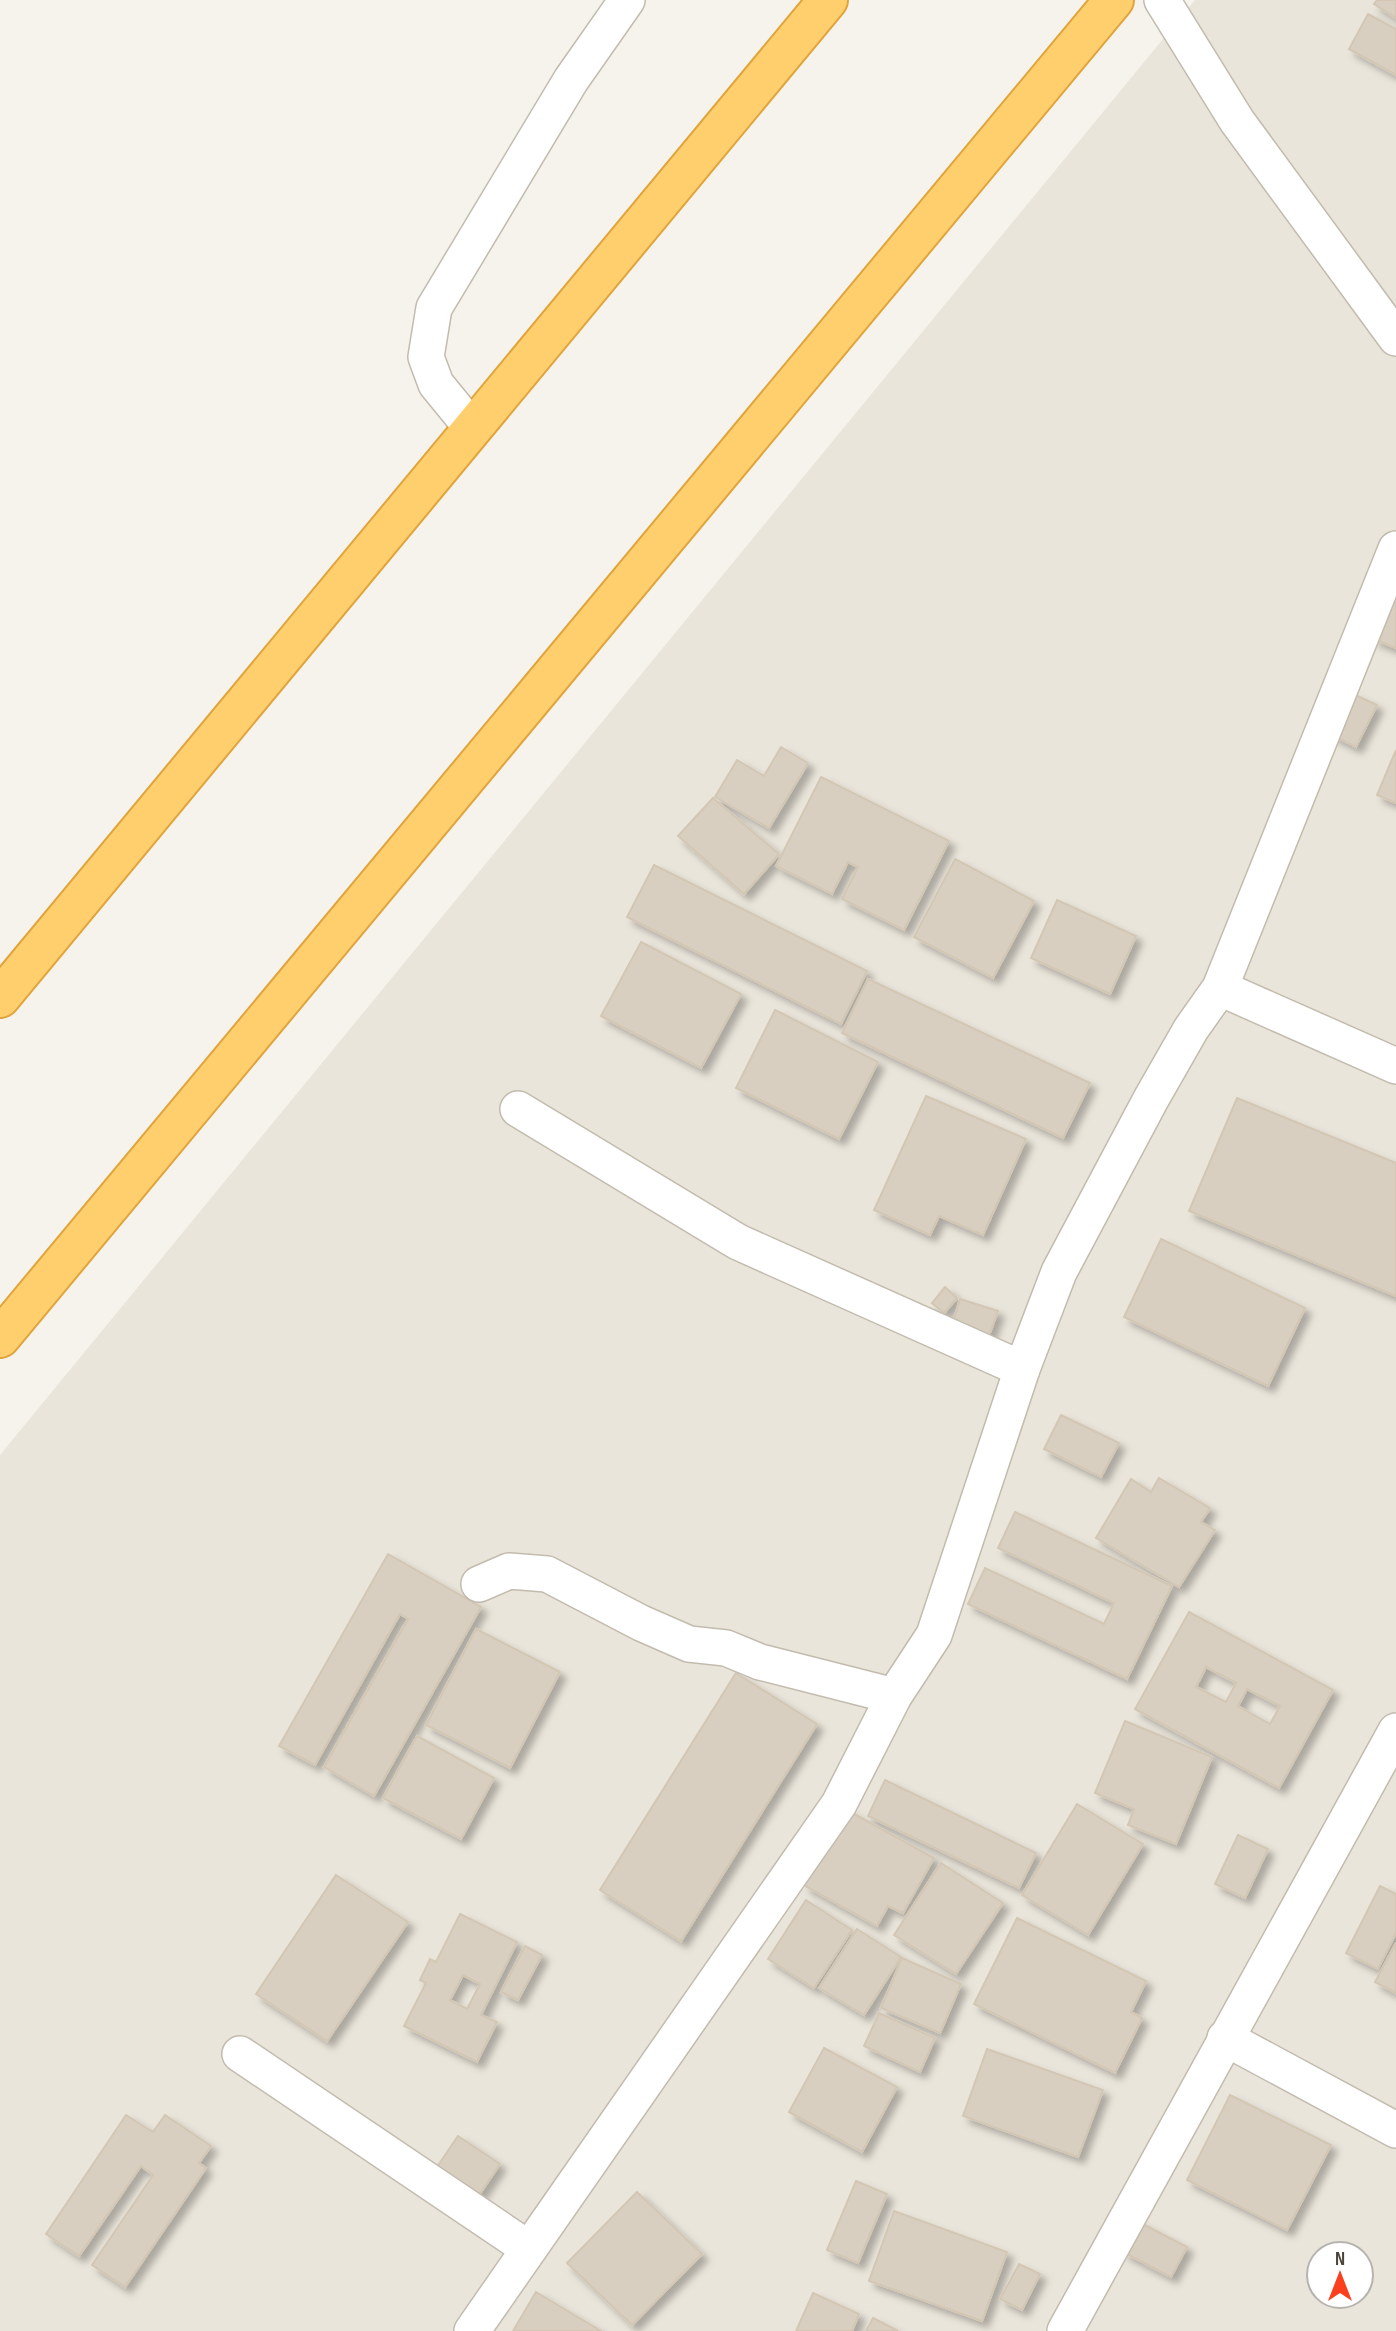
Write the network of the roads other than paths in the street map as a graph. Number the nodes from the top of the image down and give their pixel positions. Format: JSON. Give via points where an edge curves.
{"nodes":[{"id":1,"x":627,"y":0,"type":"edge"},
{"id":2,"x":828,"y":0,"type":"edge"},
{"id":3,"x":1114,"y":0,"type":"edge"},
{"id":4,"x":1162,"y":0,"type":"edge"},
{"id":5,"x":1396,"y":338,"type":"edge"},
{"id":6,"x":472,"y":428,"type":"junction"},
{"id":7,"x":1395,"y":553,"type":"edge"},
{"id":8,"x":1220,"y":988,"type":"junction"},
{"id":9,"x":0,"y":998,"type":"edge"},
{"id":10,"x":1396,"y":1066,"type":"edge"},
{"id":11,"x":518,"y":1109,"type":"dead end"},
{"id":12,"x":0,"y":1338,"type":"edge"},
{"id":13,"x":1022,"y":1369,"type":"junction"},
{"id":14,"x":479,"y":1584,"type":"dead end"},
{"id":15,"x":894,"y":1696,"type":"junction"},
{"id":16,"x":1396,"y":1731,"type":"edge"},
{"id":17,"x":1225,"y":2038,"type":"junction"},
{"id":18,"x":240,"y":2054,"type":"dead end"},
{"id":19,"x":1396,"y":2130,"type":"edge"},
{"id":20,"x":529,"y":2249,"type":"junction"},
{"id":21,"x":472,"y":2331,"type":"edge"},
{"id":22,"x":1065,"y":2331,"type":"edge"}],
"edges":[{"from":1,"to":6,"type":"street","via":[[571,80],[434,308],[426,357],[436,383]]},
{"from":2,"to":6,"type":"highway"},
{"from":3,"to":12,"type":"highway"},
{"from":4,"to":5,"type":"street","via":[[1237,121]]},
{"from":6,"to":9,"type":"highway"},
{"from":7,"to":8,"type":"street"},
{"from":8,"to":10,"type":"street"},
{"from":8,"to":13,"type":"street","via":[[1151,1099],[1059,1272]]},
{"from":11,"to":13,"type":"street","via":[[738,1242]]},
{"from":13,"to":15,"type":"street","via":[[934,1635]]},
{"from":14,"to":15,"type":"street","via":[[509,1571],[547,1574],[689,1644],[726,1647],[760,1662]]},
{"from":15,"to":20,"type":"street","via":[[839,1804]]},
{"from":16,"to":17,"type":"street"},
{"from":17,"to":19,"type":"street"},
{"from":17,"to":22,"type":"street"},
{"from":18,"to":20,"type":"street"},
{"from":20,"to":21,"type":"street"}]}
